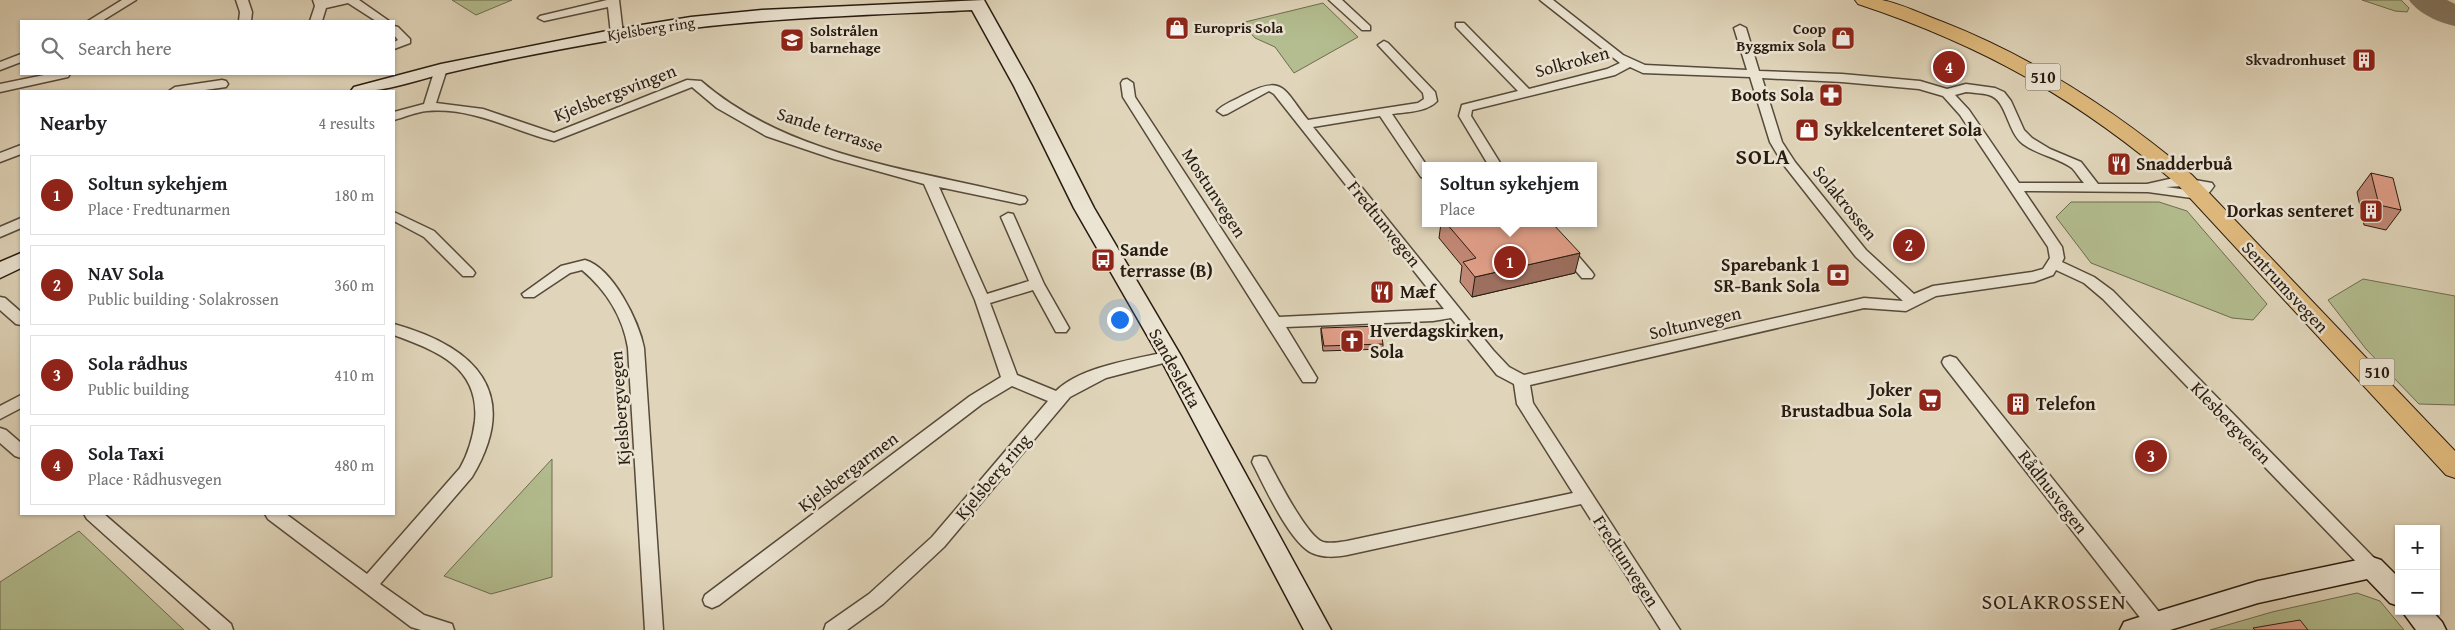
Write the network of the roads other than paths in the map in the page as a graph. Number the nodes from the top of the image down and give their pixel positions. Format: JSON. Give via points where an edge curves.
{"nodes":[{"id":1,"x":130,"y":0,"type":"edge"},
{"id":2,"x":242,"y":0,"type":"edge"},
{"id":3,"x":346,"y":0,"type":"edge"},
{"id":4,"x":351,"y":0,"type":"edge"},
{"id":5,"x":1335,"y":0,"type":"edge"},
{"id":6,"x":1546,"y":0,"type":"edge"},
{"id":7,"x":1864,"y":0,"type":"edge"},
{"id":8,"x":1882,"y":0,"type":"edge"},
{"id":9,"x":613,"y":1,"type":"edge"},
{"id":10,"x":977,"y":2,"type":"edge"},
{"id":11,"x":320,"y":3,"type":"edge"},
{"id":12,"x":544,"y":18,"type":"dead end"},
{"id":13,"x":96,"y":20,"type":"edge"},
{"id":14,"x":245,"y":20,"type":"edge"},
{"id":15,"x":316,"y":20,"type":"edge"},
{"id":16,"x":381,"y":20,"type":"edge"},
{"id":17,"x":1460,"y":25,"type":"dead end"},
{"id":18,"x":1366,"y":28,"type":"dead end"},
{"id":19,"x":1740,"y":28,"type":"dead end"},
{"id":20,"x":395,"y":30,"type":"edge"},
{"id":21,"x":617,"y":34,"type":"junction"},
{"id":22,"x":1384,"y":44,"type":"dead end"},
{"id":23,"x":395,"y":46,"type":"edge"},
{"id":24,"x":20,"y":58,"type":"edge"},
{"id":25,"x":1627,"y":64,"type":"junction"},
{"id":26,"x":0,"y":66,"type":"edge"},
{"id":27,"x":441,"y":69,"type":"junction"},
{"id":28,"x":1754,"y":74,"type":"junction"},
{"id":29,"x":59,"y":75,"type":"edge"},
{"id":30,"x":223,"y":83,"type":"edge"},
{"id":31,"x":1127,"y":83,"type":"dead end"},
{"id":32,"x":0,"y":88,"type":"edge"},
{"id":33,"x":181,"y":90,"type":"edge"},
{"id":34,"x":364,"y":90,"type":"edge"},
{"id":35,"x":1525,"y":92,"type":"junction"},
{"id":36,"x":1947,"y":93,"type":"junction"},
{"id":37,"x":722,"y":104,"type":"joint"},
{"id":38,"x":429,"y":106,"type":"junction"},
{"id":39,"x":1223,"y":111,"type":"dead end"},
{"id":40,"x":1384,"y":112,"type":"junction"},
{"id":41,"x":395,"y":116,"type":"edge"},
{"id":42,"x":1306,"y":124,"type":"junction"},
{"id":43,"x":20,"y":149,"type":"edge"},
{"id":44,"x":0,"y":158,"type":"edge"},
{"id":45,"x":1494,"y":162,"type":"edge"},
{"id":46,"x":1422,"y":168,"type":"edge"},
{"id":47,"x":930,"y":181,"type":"junction"},
{"id":48,"x":2016,"y":187,"type":"junction"},
{"id":49,"x":2197,"y":187,"type":"junction"},
{"id":50,"x":2095,"y":188,"type":"junction"},
{"id":51,"x":2148,"y":188,"type":"junction"},
{"id":52,"x":1020,"y":200,"type":"dead end"},
{"id":53,"x":1008,"y":216,"type":"dead end"},
{"id":54,"x":395,"y":217,"type":"edge"},
{"id":55,"x":20,"y":223,"type":"edge"},
{"id":56,"x":1545,"y":227,"type":"edge"},
{"id":57,"x":0,"y":233,"type":"edge"},
{"id":58,"x":20,"y":261,"type":"edge"},
{"id":59,"x":2055,"y":264,"type":"junction"},
{"id":60,"x":0,"y":272,"type":"edge"},
{"id":61,"x":468,"y":273,"type":"dead end"},
{"id":62,"x":1587,"y":275,"type":"dead end"},
{"id":63,"x":1037,"y":284,"type":"junction"},
{"id":64,"x":529,"y":294,"type":"dead end"},
{"id":65,"x":982,"y":300,"type":"junction"},
{"id":66,"x":0,"y":302,"type":"edge"},
{"id":67,"x":1910,"y":304,"type":"junction"},
{"id":68,"x":1455,"y":312,"type":"junction"},
{"id":69,"x":20,"y":319,"type":"edge"},
{"id":70,"x":1275,"y":322,"type":"junction"},
{"id":71,"x":1061,"y":328,"type":"dead end"},
{"id":72,"x":395,"y":329,"type":"edge"},
{"id":73,"x":1170,"y":356,"type":"junction"},
{"id":74,"x":1950,"y":362,"type":"dead end"},
{"id":75,"x":1309,"y":378,"type":"dead end"},
{"id":76,"x":1010,"y":379,"type":"junction"},
{"id":77,"x":1522,"y":381,"type":"junction"},
{"id":78,"x":1058,"y":399,"type":"junction"},
{"id":79,"x":20,"y":402,"type":"edge"},
{"id":80,"x":0,"y":412,"type":"edge"},
{"id":81,"x":0,"y":434,"type":"edge"},
{"id":82,"x":20,"y":451,"type":"edge"},
{"id":83,"x":2455,"y":458,"type":"edge"},
{"id":84,"x":1260,"y":462,"type":"dead end"},
{"id":85,"x":2455,"y":468,"type":"edge"},
{"id":86,"x":1584,"y":497,"type":"junction"},
{"id":87,"x":94,"y":515,"type":"edge"},
{"id":88,"x":275,"y":515,"type":"edge"},
{"id":89,"x":2372,"y":567,"type":"junction"},
{"id":90,"x":370,"y":585,"type":"junction"},
{"id":91,"x":2395,"y":591,"type":"edge"},
{"id":92,"x":712,"y":600,"type":"dead end"},
{"id":93,"x":2419,"y":615,"type":"edge"},
{"id":94,"x":2144,"y":626,"type":"edge"},
{"id":95,"x":650,"y":629,"type":"edge"},
{"id":96,"x":224,"y":630,"type":"edge"},
{"id":97,"x":445,"y":630,"type":"edge"},
{"id":98,"x":833,"y":630,"type":"edge"},
{"id":99,"x":1318,"y":630,"type":"edge"},
{"id":100,"x":1671,"y":630,"type":"edge"},
{"id":101,"x":2433,"y":630,"type":"edge"}],
"edges":[{"from":1,"to":13,"type":"street"},
{"from":2,"to":14,"type":"street"},
{"from":3,"to":11,"type":"street"},
{"from":4,"to":16,"type":"street"},
{"from":5,"to":18,"type":"street"},
{"from":6,"to":25,"type":"street"},
{"from":7,"to":49,"type":"main road","name":"Sentrumsvegen","number":"510","via":[[1975,42],[2057,85],[2119,126]]},
{"from":8,"to":49,"type":"main road","name":"Sentrumsvegen","number":"510","via":[[1983,39],[2068,82],[2130,122],[2176,157]]},
{"from":9,"to":12,"type":"street"},
{"from":9,"to":21,"type":"street"},
{"from":10,"to":21,"type":"street","name":"Kjelsberg ring","via":[[738,17]]},
{"from":10,"to":73,"type":"street","name":"Sandesletta","via":[[1084,208]]},
{"from":11,"to":15,"type":"street"},
{"from":17,"to":35,"type":"street","name":"Solkroken"},
{"from":19,"to":28,"type":"street","name":"Solakrossen"},
{"from":20,"to":23,"type":"street","via":[[406,41]]},
{"from":21,"to":27,"type":"street","name":"Kjelsberg ring"},
{"from":22,"to":40,"type":"street","via":[[1429,92],[1431,102]]},
{"from":24,"to":26,"type":"street"},
{"from":25,"to":28,"type":"street","via":[[1649,70]]},
{"from":25,"to":35,"type":"street","name":"Solkroken","via":[[1610,72]]},
{"from":27,"to":34,"type":"street","name":"Kjelsberg ring"},
{"from":27,"to":38,"type":"street"},
{"from":28,"to":36,"type":"street","via":[[1920,85]]},
{"from":28,"to":67,"type":"street","name":"Solakrossen","via":[[1776,142],[1785,158],[1832,219]]},
{"from":29,"to":32,"type":"street"},
{"from":30,"to":33,"type":"street"},
{"from":31,"to":70,"type":"street","name":"Mostunvegen","via":[[1129,97]]},
{"from":35,"to":45,"type":"street","name":"Solkroken","via":[[1466,108],[1465,116]]},
{"from":36,"to":48,"type":"street","via":[[1965,113]]},
{"from":36,"to":50,"type":"street","via":[[1979,88],[2000,96],[2007,104],[2018,131],[2027,141],[2076,164]]},
{"from":37,"to":38,"type":"street","name":"Kjelsbergsvingen","via":[[697,84],[691,83],[554,137],[470,110]]},
{"from":37,"to":47,"type":"street","name":"Sande terrasse","via":[[771,133]]},
{"from":38,"to":41,"type":"street","name":"Kjelsbergsvingen"},
{"from":39,"to":42,"type":"street","name":"Fredtunvegen","via":[[1272,87]]},
{"from":40,"to":42,"type":"street"},
{"from":40,"to":46,"type":"street"},
{"from":42,"to":68,"type":"street","name":"Fredtunvegen"},
{"from":43,"to":44,"type":"street"},
{"from":47,"to":52,"type":"street","name":"Sande terrasse"},
{"from":47,"to":65,"type":"street"},
{"from":48,"to":50,"type":"street"},
{"from":48,"to":59,"type":"street","via":[[2055,247]]},
{"from":49,"to":51,"type":"street","via":[[2170,181]]},
{"from":49,"to":51,"type":"street","via":[[2182,194]]},
{"from":49,"to":83,"type":"main road","name":"Sentrumsvegen","number":"510","via":[[2266,247]]},
{"from":49,"to":85,"type":"main road","name":"Sentrumsvegen","number":"510"},
{"from":50,"to":51,"type":"street"},
{"from":53,"to":63,"type":"street"},
{"from":54,"to":61,"type":"street","via":[[429,234]]},
{"from":55,"to":57,"type":"street"},
{"from":56,"to":62,"type":"street"},
{"from":58,"to":60,"type":"street"},
{"from":59,"to":67,"type":"street","via":[[2041,275],[1945,288],[1921,296]]},
{"from":59,"to":89,"type":"street","name":"Klesbergveien","via":[[2089,280],[2108,295]]},
{"from":63,"to":65,"type":"street"},
{"from":63,"to":71,"type":"street"},
{"from":64,"to":95,"type":"street","name":"Kjelsbergvegen","via":[[566,269],[585,265],[603,280],[620,304],[632,330],[640,404]]},
{"from":65,"to":76,"type":"street"},
{"from":66,"to":69,"type":"street"},
{"from":67,"to":77,"type":"street","name":"Soltunvegen","via":[[1864,303]]},
{"from":68,"to":70,"type":"street","via":[[1433,316]]},
{"from":68,"to":77,"type":"street","name":"Fredtunvegen","via":[[1503,371]]},
{"from":70,"to":75,"type":"street","name":"Mostunvegen"},
{"from":72,"to":90,"type":"street","via":[[460,360],[470,369],[480,388],[484,411],[471,462],[453,489]]},
{"from":73,"to":78,"type":"street","name":"Kjelsberg ring","via":[[1078,383]]},
{"from":73,"to":99,"type":"street","name":"Sandesletta"},
{"from":74,"to":94,"type":"street","name":"Rådhusvegen"},
{"from":76,"to":78,"type":"street"},
{"from":76,"to":92,"type":"street","name":"Kjelsbergarmen","via":[[976,400]]},
{"from":77,"to":86,"type":"street","name":"Fredtunvegen","via":[[1525,404]]},
{"from":78,"to":98,"type":"street","name":"Kjelsberg ring","via":[[938,542],[876,599]]},
{"from":79,"to":80,"type":"street"},
{"from":81,"to":82,"type":"street"},
{"from":84,"to":86,"type":"street","via":[[1303,535],[1315,547],[1325,550]]},
{"from":86,"to":100,"type":"street","name":"Fredtunvegen"},
{"from":87,"to":96,"type":"street"},
{"from":88,"to":90,"type":"street"},
{"from":89,"to":91,"type":"street","name":"Klesbergveien"},
{"from":89,"to":94,"type":"street","via":[[2258,592]]},
{"from":90,"to":97,"type":"street","via":[[418,620]]},
{"from":93,"to":101,"type":"street"}]}
